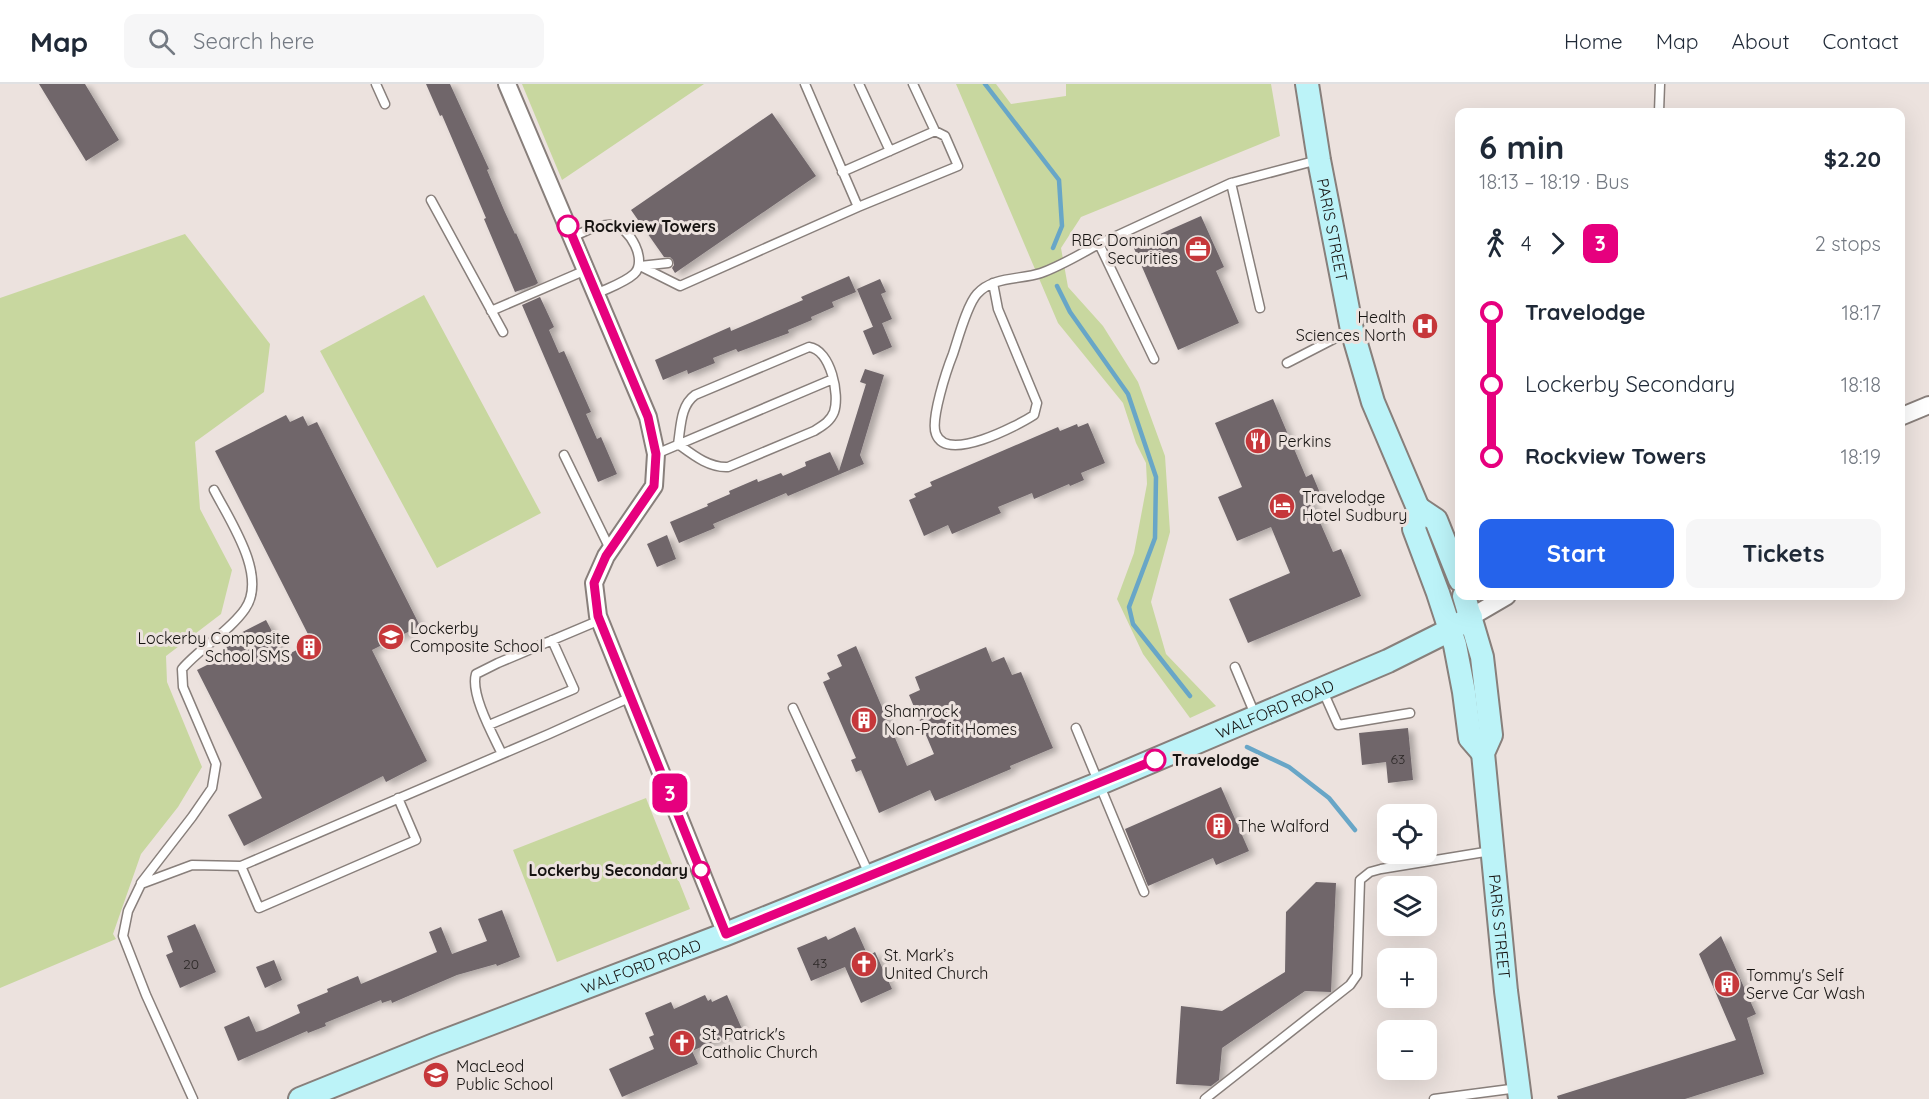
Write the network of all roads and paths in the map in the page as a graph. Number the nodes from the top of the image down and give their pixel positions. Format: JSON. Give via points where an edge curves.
{"nodes":[{"id":1,"x":376,"y":84,"type":"edge"},
{"id":2,"x":507,"y":84,"type":"edge"},
{"id":3,"x":805,"y":84,"type":"edge"},
{"id":4,"x":859,"y":84,"type":"edge"},
{"id":5,"x":913,"y":84,"type":"edge"},
{"id":6,"x":1307,"y":84,"type":"edge"},
{"id":7,"x":1660,"y":84,"type":"edge"},
{"id":8,"x":385,"y":105,"type":"dead end"},
{"id":9,"x":1659,"y":108,"type":"edge"},
{"id":10,"x":934,"y":131,"type":"junction"},
{"id":11,"x":890,"y":151,"type":"junction"},
{"id":12,"x":1319,"y":160,"type":"junction"},
{"id":13,"x":842,"y":172,"type":"junction"},
{"id":14,"x":1231,"y":183,"type":"junction"},
{"id":15,"x":431,"y":200,"type":"dead end"},
{"id":16,"x":858,"y":207,"type":"junction"},
{"id":17,"x":572,"y":237,"type":"junction"},
{"id":18,"x":1099,"y":244,"type":"junction"},
{"id":19,"x":668,"y":262,"type":"dead end"},
{"id":20,"x":640,"y":266,"type":"junction"},
{"id":21,"x":586,"y":270,"type":"junction"},
{"id":22,"x":993,"y":283,"type":"junction"},
{"id":23,"x":596,"y":294,"type":"junction"},
{"id":24,"x":1260,"y":308,"type":"dead end"},
{"id":25,"x":491,"y":311,"type":"junction"},
{"id":26,"x":1352,"y":330,"type":"junction"},
{"id":27,"x":502,"y":332,"type":"dead end"},
{"id":28,"x":1154,"y":360,"type":"dead end"},
{"id":29,"x":1287,"y":363,"type":"dead end"},
{"id":30,"x":833,"y":379,"type":"junction"},
{"id":31,"x":1929,"y":405,"type":"edge"},
{"id":32,"x":1905,"y":415,"type":"edge"},
{"id":33,"x":678,"y":444,"type":"junction"},
{"id":34,"x":656,"y":454,"type":"junction"},
{"id":35,"x":564,"y":455,"type":"dead end"},
{"id":36,"x":214,"y":490,"type":"dead end"},
{"id":37,"x":1418,"y":508,"type":"junction"},
{"id":38,"x":610,"y":550,"type":"junction"},
{"id":39,"x":1455,"y":568,"type":"edge"},
{"id":40,"x":1465,"y":600,"type":"edge"},
{"id":41,"x":1500,"y":600,"type":"edge"},
{"id":42,"x":1471,"y":617,"type":"junction"},
{"id":43,"x":600,"y":620,"type":"junction"},
{"id":44,"x":1450,"y":630,"type":"junction"},
{"id":45,"x":552,"y":640,"type":"junction"},
{"id":46,"x":1235,"y":668,"type":"dead end"},
{"id":47,"x":1322,"y":689,"type":"junction"},
{"id":48,"x":631,"y":697,"type":"junction"},
{"id":49,"x":793,"y":708,"type":"dead end"},
{"id":50,"x":1410,"y":713,"type":"dead end"},
{"id":51,"x":1256,"y":717,"type":"junction"},
{"id":52,"x":489,"y":725,"type":"junction"},
{"id":53,"x":1076,"y":728,"type":"dead end"},
{"id":54,"x":1483,"y":753,"type":"junction"},
{"id":55,"x":502,"y":754,"type":"junction"},
{"id":56,"x":1098,"y":784,"type":"junction"},
{"id":57,"x":398,"y":798,"type":"junction"},
{"id":58,"x":1492,"y":851,"type":"junction"},
{"id":59,"x":241,"y":866,"type":"junction"},
{"id":60,"x":870,"y":877,"type":"junction"},
{"id":61,"x":141,"y":884,"type":"junction"},
{"id":62,"x":1144,"y":892,"type":"dead end"},
{"id":63,"x":726,"y":934,"type":"junction"},
{"id":64,"x":1520,"y":1093,"type":"edge"},
{"id":65,"x":193,"y":1099,"type":"edge"},
{"id":66,"x":300,"y":1099,"type":"edge"},
{"id":67,"x":1205,"y":1099,"type":"edge"},
{"id":68,"x":1434,"y":1099,"type":"edge"}],
"edges":[{"from":1,"to":8,"type":"lane"},
{"from":2,"to":17,"type":"street"},
{"from":3,"to":13,"type":"lane"},
{"from":4,"to":11,"type":"lane"},
{"from":5,"to":10,"type":"lane"},
{"from":6,"to":12,"type":"main road","name":"PARIS STREET"},
{"from":7,"to":9,"type":"lane"},
{"from":10,"to":11,"type":"lane"},
{"from":10,"to":16,"type":"lane","via":[[945,136],[958,166]]},
{"from":11,"to":13,"type":"lane"},
{"from":12,"to":14,"type":"lane"},
{"from":12,"to":26,"type":"main road","name":"PARIS STREET"},
{"from":13,"to":16,"type":"lane"},
{"from":14,"to":18,"type":"lane"},
{"from":14,"to":24,"type":"lane"},
{"from":15,"to":25,"type":"lane"},
{"from":16,"to":20,"type":"lane","via":[[680,286]]},
{"from":17,"to":20,"type":"lane","via":[[610,224],[618,226],[628,234]]},
{"from":17,"to":21,"type":"street"},
{"from":18,"to":22,"type":"lane","via":[[1041,273]]},
{"from":18,"to":28,"type":"lane"},
{"from":19,"to":20,"type":"lane"},
{"from":20,"to":23,"type":"lane","via":[[625,280]]},
{"from":21,"to":23,"type":"street"},
{"from":21,"to":25,"type":"lane"},
{"from":22,"to":22,"type":"lane","via":[[976,295],[945,374],[934,426],[943,444],[956,446],[979,441],[1034,415],[1037,403],[998,309]]},
{"from":23,"to":34,"type":"street","via":[[648,417]]},
{"from":25,"to":27,"type":"lane"},
{"from":26,"to":29,"type":"lane"},
{"from":26,"to":37,"type":"main road","name":"PARIS STREET","via":[[1374,402]]},
{"from":30,"to":33,"type":"lane"},
{"from":30,"to":33,"type":"lane","via":[[833,415],[827,424],[814,431],[719,468]]},
{"from":30,"to":33,"type":"lane","via":[[821,352],[809,347],[695,394],[684,407]]},
{"from":31,"to":32,"type":"street"},
{"from":33,"to":34,"type":"lane"},
{"from":34,"to":38,"type":"street","via":[[654,486]]},
{"from":35,"to":38,"type":"lane"},
{"from":36,"to":61,"type":"lane","via":[[249,559],[254,584],[246,608],[182,669],[183,687],[216,764],[212,788]]},
{"from":37,"to":39,"type":"main road","name":"PARIS STREET","via":[[1436,520]]},
{"from":37,"to":44,"type":"main road","name":"PARIS STREET","via":[[1414,529]]},
{"from":38,"to":43,"type":"street","via":[[594,583]]},
{"from":40,"to":42,"type":"main road","name":"PARIS STREET"},
{"from":41,"to":42,"type":"street","name":"WALFORD ROAD"},
{"from":42,"to":44,"type":"main road","name":"WALFORD ROAD"},
{"from":42,"to":54,"type":"main road","name":"PARIS STREET","via":[[1482,657],[1491,735]]},
{"from":43,"to":45,"type":"lane"},
{"from":43,"to":48,"type":"street"},
{"from":44,"to":47,"type":"main road","name":"WALFORD ROAD"},
{"from":44,"to":54,"type":"main road","name":"PARIS STREET","via":[[1459,660],[1470,738]]},
{"from":45,"to":52,"type":"lane","via":[[476,674],[474,682]]},
{"from":45,"to":52,"type":"lane","via":[[574,689]]},
{"from":46,"to":51,"type":"lane"},
{"from":47,"to":50,"type":"lane","via":[[1338,725]]},
{"from":47,"to":51,"type":"main road","name":"WALFORD ROAD"},
{"from":48,"to":55,"type":"lane"},
{"from":48,"to":63,"type":"street"},
{"from":49,"to":60,"type":"lane"},
{"from":51,"to":56,"type":"main road","name":"WALFORD ROAD"},
{"from":52,"to":55,"type":"lane"},
{"from":53,"to":56,"type":"lane"},
{"from":54,"to":58,"type":"main road","name":"PARIS STREET"},
{"from":55,"to":57,"type":"lane"},
{"from":56,"to":60,"type":"main road","name":"WALFORD ROAD"},
{"from":56,"to":62,"type":"lane"},
{"from":57,"to":59,"type":"lane"},
{"from":57,"to":59,"type":"lane","via":[[416,840],[259,908]]},
{"from":58,"to":64,"type":"main road","name":"PARIS STREET"},
{"from":58,"to":67,"type":"lane","via":[[1381,869],[1360,880],[1357,975],[1350,985]]},
{"from":59,"to":61,"type":"lane","via":[[192,865]]},
{"from":60,"to":63,"type":"main road","name":"WALFORD ROAD"},
{"from":61,"to":65,"type":"lane","via":[[128,911],[123,936]]},
{"from":63,"to":66,"type":"main road","name":"WALFORD ROAD"},
{"from":64,"to":68,"type":"lane"}]}
